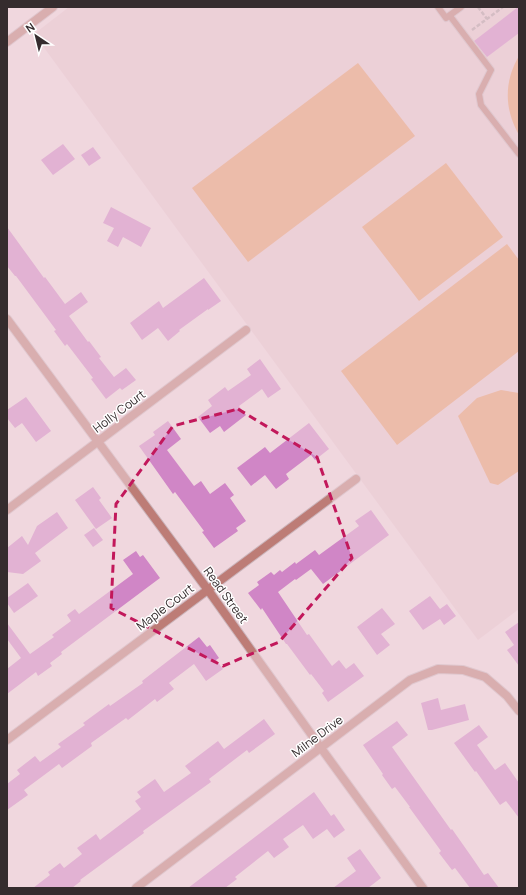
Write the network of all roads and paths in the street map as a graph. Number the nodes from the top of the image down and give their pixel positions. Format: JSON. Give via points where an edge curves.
{"nodes":[{"id":1,"x":53,"y":7,"type":"edge"},
{"id":2,"x":438,"y":7,"type":"edge"},
{"id":3,"x":461,"y":7,"type":"edge"},
{"id":4,"x":478,"y":7,"type":"edge"},
{"id":5,"x":503,"y":7,"type":"edge"},
{"id":6,"x":450,"y":16,"type":"junction"},
{"id":7,"x":487,"y":19,"type":"junction"},
{"id":8,"x":472,"y":30,"type":"dead end"},
{"id":9,"x":7,"y":42,"type":"edge"},
{"id":10,"x":519,"y":154,"type":"edge"},
{"id":11,"x":7,"y":319,"type":"edge"},
{"id":12,"x":246,"y":330,"type":"dead end"},
{"id":13,"x":97,"y":442,"type":"junction"},
{"id":14,"x":356,"y":479,"type":"dead end"},
{"id":15,"x":7,"y":510,"type":"edge"},
{"id":16,"x":208,"y":590,"type":"junction"},
{"id":17,"x":519,"y":712,"type":"edge"},
{"id":18,"x":7,"y":740,"type":"edge"},
{"id":19,"x":321,"y":748,"type":"junction"},
{"id":20,"x":136,"y":888,"type":"edge"},
{"id":21,"x":423,"y":888,"type":"edge"}],
"edges":[{"from":1,"to":9,"type":"street"},
{"from":2,"to":6,"type":"lane","via":[[446,18]]},
{"from":3,"to":6,"type":"lane"},
{"from":4,"to":7,"type":"path"},
{"from":5,"to":7,"type":"path"},
{"from":6,"to":10,"type":"lane","via":[[491,70],[479,94],[481,106]]},
{"from":7,"to":8,"type":"path"},
{"from":11,"to":13,"type":"street","name":"Read Street"},
{"from":12,"to":13,"type":"street","name":"Holly Court"},
{"from":13,"to":15,"type":"street","name":"Holly Court"},
{"from":13,"to":16,"type":"street","name":"Read Street"},
{"from":14,"to":16,"type":"street","name":"Maple Court"},
{"from":16,"to":18,"type":"street","name":"Maple Court"},
{"from":16,"to":19,"type":"street","name":"Read Street"},
{"from":17,"to":19,"type":"street","name":"Milne Drive","via":[[507,696],[485,676],[463,670],[438,669],[410,680]]},
{"from":19,"to":20,"type":"street","name":"Milne Drive"},
{"from":19,"to":21,"type":"street","name":"Read Street"}]}
